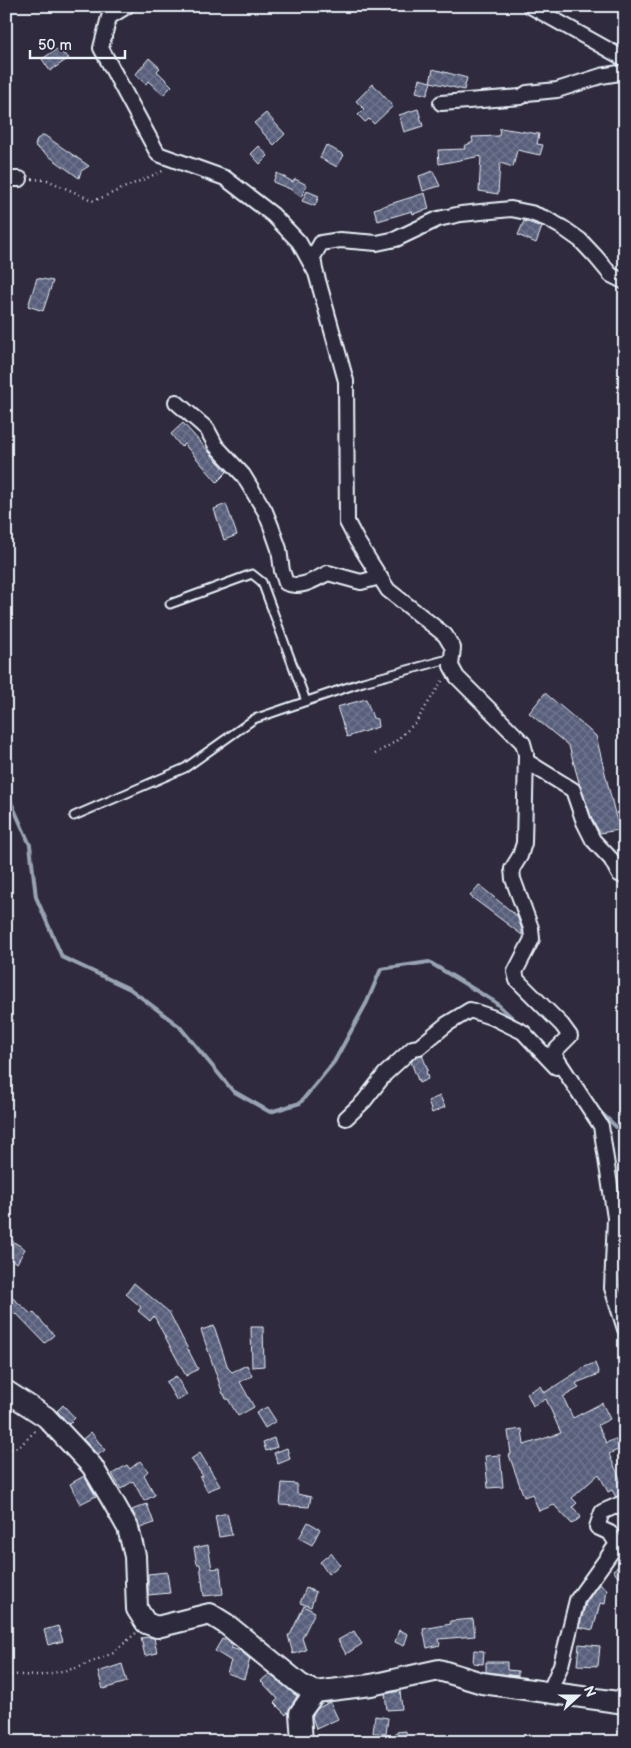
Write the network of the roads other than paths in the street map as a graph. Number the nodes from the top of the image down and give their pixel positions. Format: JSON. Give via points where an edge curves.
{"nodes":[{"id":1,"x":127,"y":6,"type":"edge"},
{"id":2,"x":530,"y":6,"type":"edge"},
{"id":3,"x":625,"y":59,"type":"edge"},
{"id":4,"x":625,"y":72,"type":"edge"},
{"id":5,"x":441,"y":102,"type":"dead end"},
{"id":6,"x":316,"y":273,"type":"junction"},
{"id":7,"x":625,"y":282,"type":"edge"},
{"id":8,"x":176,"y":402,"type":"dead end"},
{"id":9,"x":380,"y":577,"type":"junction"},
{"id":10,"x":170,"y":604,"type":"dead end"},
{"id":11,"x":451,"y":662,"type":"junction"},
{"id":12,"x":306,"y":701,"type":"junction"},
{"id":13,"x":526,"y":761,"type":"junction"},
{"id":14,"x":74,"y":816,"type":"dead end"},
{"id":15,"x":625,"y":877,"type":"edge"},
{"id":16,"x":581,"y":1096,"type":"junction"},
{"id":17,"x":346,"y":1118,"type":"dead end"},
{"id":18,"x":625,"y":1329,"type":"edge"},
{"id":19,"x":6,"y":1392,"type":"edge"},
{"id":20,"x":625,"y":1502,"type":"edge"},
{"id":21,"x":315,"y":1692,"type":"junction"},
{"id":22,"x":549,"y":1693,"type":"junction"},
{"id":23,"x":625,"y":1703,"type":"edge"},
{"id":24,"x":302,"y":1742,"type":"edge"}],
"edges":[{"from":1,"to":6,"type":"street","via":[[109,17],[101,48],[158,154],[225,178],[273,214],[299,242]]},
{"from":2,"to":3,"type":"street"},
{"from":4,"to":5,"type":"street","via":[[521,96]]},
{"from":6,"to":7,"type":"street","via":[[313,256],[321,243],[340,240],[377,243],[396,239],[438,219],[511,209],[531,213],[563,228],[596,256],[611,276]]},
{"from":6,"to":9,"type":"street","via":[[346,381],[348,522]]},
{"from":8,"to":9,"type":"street","via":[[207,429],[216,446],[243,475],[265,511],[279,549],[286,583],[295,587],[328,573],[361,582]]},
{"from":9,"to":11,"type":"street","via":[[388,590],[445,635],[453,648]]},
{"from":10,"to":12,"type":"lane","via":[[252,574],[262,582]]},
{"from":11,"to":12,"type":"lane","via":[[364,682]]},
{"from":11,"to":13,"type":"street","via":[[457,677],[523,743]]},
{"from":12,"to":14,"type":"lane","via":[[254,719],[185,768]]},
{"from":13,"to":15,"type":"street","via":[[573,790],[593,840],[611,859],[619,874]]},
{"from":13,"to":16,"type":"street","via":[[524,843],[512,869],[532,938],[515,972],[517,980],[570,1036],[553,1052]]},
{"from":16,"to":17,"type":"street","via":[[523,1032],[470,1010],[413,1048]]},
{"from":16,"to":18,"type":"street","via":[[601,1126],[615,1218],[612,1288]]},
{"from":19,"to":21,"type":"street","via":[[46,1417],[92,1466],[128,1528],[135,1556],[138,1609],[146,1623],[157,1627],[210,1614],[300,1684]]},
{"from":20,"to":22,"type":"street","via":[[602,1512],[597,1527],[610,1533],[617,1544],[577,1600],[561,1665]]},
{"from":21,"to":22,"type":"street","via":[[439,1670],[482,1684]]},
{"from":21,"to":24,"type":"street","via":[[300,1713]]},
{"from":22,"to":23,"type":"street"}]}
